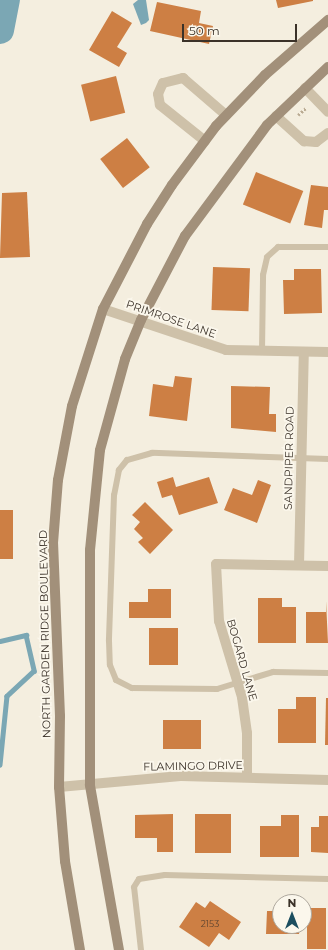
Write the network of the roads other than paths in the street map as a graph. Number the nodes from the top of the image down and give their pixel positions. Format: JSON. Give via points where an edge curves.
{"nodes":[{"id":1,"x":328,"y":20,"type":"edge"},
{"id":2,"x":328,"y":67,"type":"edge"},
{"id":3,"x":305,"y":88,"type":"junction"},
{"id":4,"x":328,"y":112,"type":"edge"},
{"id":5,"x":226,"y":115,"type":"junction"},
{"id":6,"x":276,"y":116,"type":"junction"},
{"id":7,"x":328,"y":133,"type":"edge"},
{"id":8,"x":205,"y":141,"type":"junction"},
{"id":9,"x":328,"y":247,"type":"edge"},
{"id":10,"x":103,"y":309,"type":"junction"},
{"id":11,"x":141,"y":320,"type":"junction"},
{"id":12,"x":262,"y":351,"type":"junction"},
{"id":13,"x":304,"y":352,"type":"junction"},
{"id":14,"x":328,"y":352,"type":"edge"},
{"id":15,"x":302,"y":458,"type":"junction"},
{"id":16,"x":328,"y":459,"type":"edge"},
{"id":17,"x":299,"y":565,"type":"junction"},
{"id":18,"x":328,"y":566,"type":"edge"},
{"id":19,"x":328,"y":672,"type":"edge"},
{"id":20,"x":237,"y":681,"type":"junction"},
{"id":21,"x":247,"y":777,"type":"junction"},
{"id":22,"x":328,"y":780,"type":"edge"},
{"id":23,"x":90,"y":785,"type":"junction"},
{"id":24,"x":59,"y":788,"type":"junction"},
{"id":25,"x":328,"y":879,"type":"edge"},
{"id":26,"x":80,"y":950,"type":"edge"},
{"id":27,"x":119,"y":950,"type":"edge"},
{"id":28,"x":141,"y":950,"type":"edge"}],
"edges":[{"from":1,"to":5,"type":"main road","name":"NORTH GARDEN RIDGE BOULEVARD","via":[[265,75]]},
{"from":2,"to":3,"type":"main road"},
{"from":3,"to":4,"type":"street"},
{"from":3,"to":6,"type":"main road"},
{"from":5,"to":8,"type":"main road","name":"NORTH GARDEN RIDGE BOULEVARD"},
{"from":5,"to":8,"type":"street","via":[[183,78],[163,83],[158,94],[160,105]]},
{"from":6,"to":7,"type":"street","via":[[304,141],[316,142]]},
{"from":6,"to":11,"type":"main road","via":[[208,201],[168,266]]},
{"from":8,"to":10,"type":"main road","name":"NORTH GARDEN RIDGE BOULEVARD","via":[[147,224]]},
{"from":9,"to":12,"type":"lane","via":[[278,247],[267,257],[263,275]]},
{"from":10,"to":11,"type":"street","name":"PRIMROSE LANE"},
{"from":10,"to":24,"type":"main road","name":"NORTH GARDEN RIDGE BOULEVARD","via":[[72,406],[58,480],[53,543],[60,716]]},
{"from":11,"to":12,"type":"street","name":"PRIMROSE LANE","via":[[192,341],[226,350]]},
{"from":11,"to":23,"type":"main road","via":[[125,358],[100,450],[91,507]]},
{"from":12,"to":13,"type":"street","name":"PRIMROSE LANE"},
{"from":13,"to":14,"type":"street","name":"PRIMROSE LANE"},
{"from":13,"to":15,"type":"street","name":"SANDPIPER ROAD"},
{"from":15,"to":16,"type":"lane"},
{"from":15,"to":17,"type":"street","name":"SANDPIPER ROAD"},
{"from":15,"to":20,"type":"lane","via":[[152,453],[127,460],[119,470],[114,502],[109,633],[110,665],[116,680],[132,688],[185,691],[217,689]]},
{"from":17,"to":18,"type":"street","name":"BOGARD LANE"},
{"from":17,"to":20,"type":"street","name":"BOGARD LANE","via":[[216,564],[218,621]]},
{"from":19,"to":20,"type":"lane","via":[[273,672]]},
{"from":20,"to":21,"type":"street","name":"BOGARD LANE","via":[[248,733]]},
{"from":21,"to":22,"type":"street","name":"FLAMINGO DRIVE"},
{"from":21,"to":23,"type":"street","name":"FLAMINGO DRIVE","via":[[145,778]]},
{"from":23,"to":24,"type":"street","name":"FLAMINGO DRIVE"},
{"from":23,"to":27,"type":"main road"},
{"from":24,"to":26,"type":"main road","name":"NORTH GARDEN RIDGE BOULEVARD","via":[[65,861]]},
{"from":25,"to":28,"type":"lane","via":[[165,875],[139,879],[134,887]]}]}
